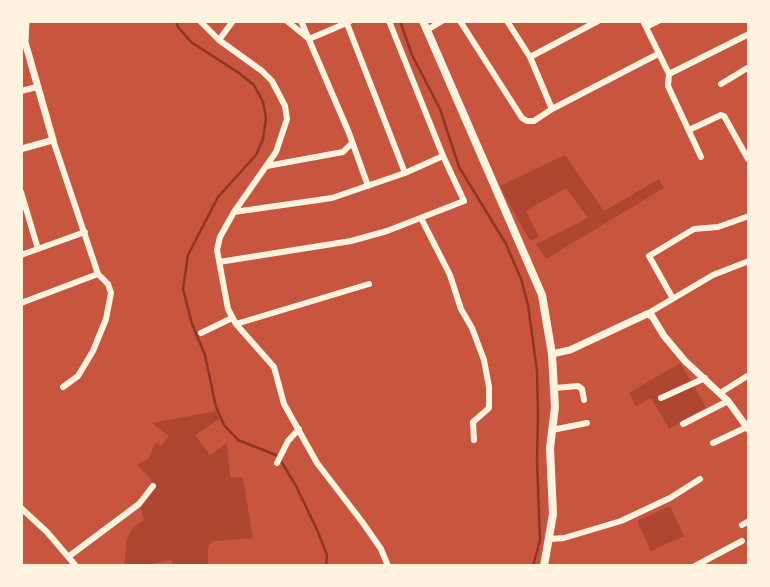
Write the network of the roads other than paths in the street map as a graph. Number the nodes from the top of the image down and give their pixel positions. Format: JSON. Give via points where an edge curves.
{"nodes":[{"id":1,"x":26,"y":21,"type":"edge"},
{"id":2,"x":200,"y":21,"type":"edge"},
{"id":3,"x":233,"y":21,"type":"edge"},
{"id":4,"x":287,"y":21,"type":"edge"},
{"id":5,"x":302,"y":21,"type":"edge"},
{"id":6,"x":348,"y":21,"type":"edge"},
{"id":7,"x":389,"y":21,"type":"edge"},
{"id":8,"x":424,"y":21,"type":"edge"},
{"id":9,"x":442,"y":21,"type":"edge"},
{"id":10,"x":460,"y":21,"type":"edge"},
{"id":11,"x":507,"y":21,"type":"edge"},
{"id":12,"x":598,"y":21,"type":"edge"},
{"id":13,"x":658,"y":21,"type":"edge"},
{"id":14,"x":645,"y":24,"type":"edge"},
{"id":15,"x":427,"y":30,"type":"junction"},
{"id":16,"x":749,"y":34,"type":"edge"},
{"id":17,"x":309,"y":39,"type":"junction"},
{"id":18,"x":219,"y":40,"type":"junction"},
{"id":19,"x":23,"y":42,"type":"edge"},
{"id":20,"x":658,"y":54,"type":"junction"},
{"id":21,"x":530,"y":57,"type":"junction"},
{"id":22,"x":749,"y":68,"type":"edge"},
{"id":23,"x":669,"y":74,"type":"junction"},
{"id":24,"x":721,"y":84,"type":"dead end"},
{"id":25,"x":37,"y":87,"type":"junction"},
{"id":26,"x":21,"y":91,"type":"edge"},
{"id":27,"x":552,"y":109,"type":"junction"},
{"id":28,"x":689,"y":130,"type":"junction"},
{"id":29,"x":53,"y":140,"type":"junction"},
{"id":30,"x":351,"y":144,"type":"junction"},
{"id":31,"x":21,"y":149,"type":"edge"},
{"id":32,"x":443,"y":156,"type":"junction"},
{"id":33,"x":701,"y":157,"type":"dead end"},
{"id":34,"x":749,"y":160,"type":"edge"},
{"id":35,"x":267,"y":166,"type":"junction"},
{"id":36,"x":405,"y":173,"type":"junction"},
{"id":37,"x":368,"y":186,"type":"junction"},
{"id":38,"x":21,"y":195,"type":"edge"},
{"id":39,"x":234,"y":212,"type":"junction"},
{"id":40,"x":24,"y":213,"type":"edge"},
{"id":41,"x":749,"y":216,"type":"edge"},
{"id":42,"x":421,"y":218,"type":"junction"},
{"id":43,"x":85,"y":233,"type":"junction"},
{"id":44,"x":38,"y":249,"type":"junction"},
{"id":45,"x":21,"y":255,"type":"edge"},
{"id":46,"x":749,"y":261,"type":"edge"},
{"id":47,"x":219,"y":262,"type":"junction"},
{"id":48,"x":98,"y":274,"type":"junction"},
{"id":49,"x":369,"y":284,"type":"dead end"},
{"id":50,"x":673,"y":297,"type":"junction"},
{"id":51,"x":21,"y":303,"type":"edge"},
{"id":52,"x":647,"y":314,"type":"junction"},
{"id":53,"x":234,"y":321,"type":"junction"},
{"id":54,"x":201,"y":333,"type":"dead end"},
{"id":55,"x":552,"y":354,"type":"junction"},
{"id":56,"x":749,"y":375,"type":"edge"},
{"id":57,"x":705,"y":378,"type":"junction"},
{"id":58,"x":63,"y":387,"type":"dead end"},
{"id":59,"x":555,"y":388,"type":"junction"},
{"id":60,"x":720,"y":393,"type":"junction"},
{"id":61,"x":662,"y":398,"type":"dead end"},
{"id":62,"x":584,"y":400,"type":"dead end"},
{"id":63,"x":728,"y":401,"type":"junction"},
{"id":64,"x":587,"y":423,"type":"dead end"},
{"id":65,"x":683,"y":424,"type":"dead end"},
{"id":66,"x":748,"y":428,"type":"edge"},
{"id":67,"x":299,"y":429,"type":"junction"},
{"id":68,"x":552,"y":430,"type":"junction"},
{"id":69,"x":474,"y":440,"type":"dead end"},
{"id":70,"x":713,"y":443,"type":"dead end"},
{"id":71,"x":277,"y":463,"type":"dead end"},
{"id":72,"x":700,"y":479,"type":"dead end"},
{"id":73,"x":153,"y":486,"type":"dead end"},
{"id":74,"x":21,"y":508,"type":"edge"},
{"id":75,"x":749,"y":521,"type":"edge"},
{"id":76,"x":742,"y":525,"type":"dead end"},
{"id":77,"x":550,"y":538,"type":"junction"},
{"id":78,"x":743,"y":541,"type":"dead end"},
{"id":79,"x":68,"y":556,"type":"junction"},
{"id":80,"x":76,"y":566,"type":"edge"},
{"id":81,"x":388,"y":566,"type":"edge"},
{"id":82,"x":544,"y":566,"type":"edge"},
{"id":83,"x":695,"y":566,"type":"edge"}],
"edges":[{"from":1,"to":19,"type":"street"},
{"from":2,"to":18,"type":"street"},
{"from":3,"to":18,"type":"street"},
{"from":4,"to":17,"type":"street"},
{"from":5,"to":17,"type":"street"},
{"from":6,"to":17,"type":"street"},
{"from":6,"to":36,"type":"street"},
{"from":7,"to":32,"type":"street"},
{"from":8,"to":15,"type":"main road"},
{"from":9,"to":15,"type":"street"},
{"from":10,"to":27,"type":"street","via":[[524,120],[534,121]]},
{"from":11,"to":21,"type":"street"},
{"from":12,"to":21,"type":"street"},
{"from":13,"to":14,"type":"street"},
{"from":14,"to":20,"type":"street"},
{"from":15,"to":55,"type":"main road","via":[[539,288]]},
{"from":16,"to":23,"type":"street"},
{"from":17,"to":30,"type":"street"},
{"from":18,"to":35,"type":"street","via":[[262,71],[285,106],[283,134]]},
{"from":19,"to":25,"type":"street"},
{"from":20,"to":23,"type":"street"},
{"from":20,"to":27,"type":"street"},
{"from":21,"to":27,"type":"street"},
{"from":22,"to":24,"type":"street"},
{"from":23,"to":28,"type":"street","via":[[668,86]]},
{"from":25,"to":26,"type":"street"},
{"from":25,"to":29,"type":"street"},
{"from":28,"to":33,"type":"street"},
{"from":28,"to":34,"type":"street","via":[[724,116]]},
{"from":29,"to":31,"type":"street"},
{"from":29,"to":43,"type":"street"},
{"from":30,"to":35,"type":"street","via":[[344,152]]},
{"from":30,"to":37,"type":"street"},
{"from":32,"to":36,"type":"street"},
{"from":32,"to":42,"type":"street","via":[[464,201]]},
{"from":35,"to":39,"type":"street"},
{"from":36,"to":37,"type":"street"},
{"from":37,"to":39,"type":"street","via":[[332,198]]},
{"from":38,"to":40,"type":"street"},
{"from":39,"to":47,"type":"street","via":[[220,237]]},
{"from":40,"to":44,"type":"street"},
{"from":41,"to":50,"type":"street","via":[[718,227],[694,229],[649,256]]},
{"from":42,"to":47,"type":"street","via":[[351,242]]},
{"from":42,"to":69,"type":"street","via":[[484,360],[490,404],[473,422]]},
{"from":43,"to":44,"type":"street"},
{"from":43,"to":48,"type":"street"},
{"from":44,"to":45,"type":"street"},
{"from":46,"to":50,"type":"street"},
{"from":47,"to":53,"type":"street"},
{"from":48,"to":51,"type":"street"},
{"from":48,"to":58,"type":"street","via":[[110,288],[106,319],[84,367]]},
{"from":49,"to":53,"type":"street"},
{"from":50,"to":52,"type":"street"},
{"from":52,"to":55,"type":"street"},
{"from":52,"to":57,"type":"street"},
{"from":53,"to":54,"type":"street"},
{"from":53,"to":67,"type":"street","via":[[274,367],[284,404]]},
{"from":55,"to":59,"type":"main road"},
{"from":56,"to":60,"type":"street"},
{"from":57,"to":60,"type":"street"},
{"from":57,"to":61,"type":"street"},
{"from":59,"to":62,"type":"street","via":[[578,386]]},
{"from":59,"to":68,"type":"main road"},
{"from":60,"to":63,"type":"street"},
{"from":63,"to":65,"type":"street"},
{"from":63,"to":66,"type":"street"},
{"from":64,"to":68,"type":"street"},
{"from":66,"to":70,"type":"street"},
{"from":67,"to":71,"type":"street"},
{"from":67,"to":81,"type":"street"},
{"from":68,"to":77,"type":"main road"},
{"from":72,"to":77,"type":"street","via":[[621,521]]},
{"from":73,"to":79,"type":"street","via":[[139,504]]},
{"from":74,"to":79,"type":"street"},
{"from":75,"to":76,"type":"street"},
{"from":77,"to":82,"type":"main road"},
{"from":78,"to":83,"type":"street"},
{"from":79,"to":80,"type":"street"}]}
